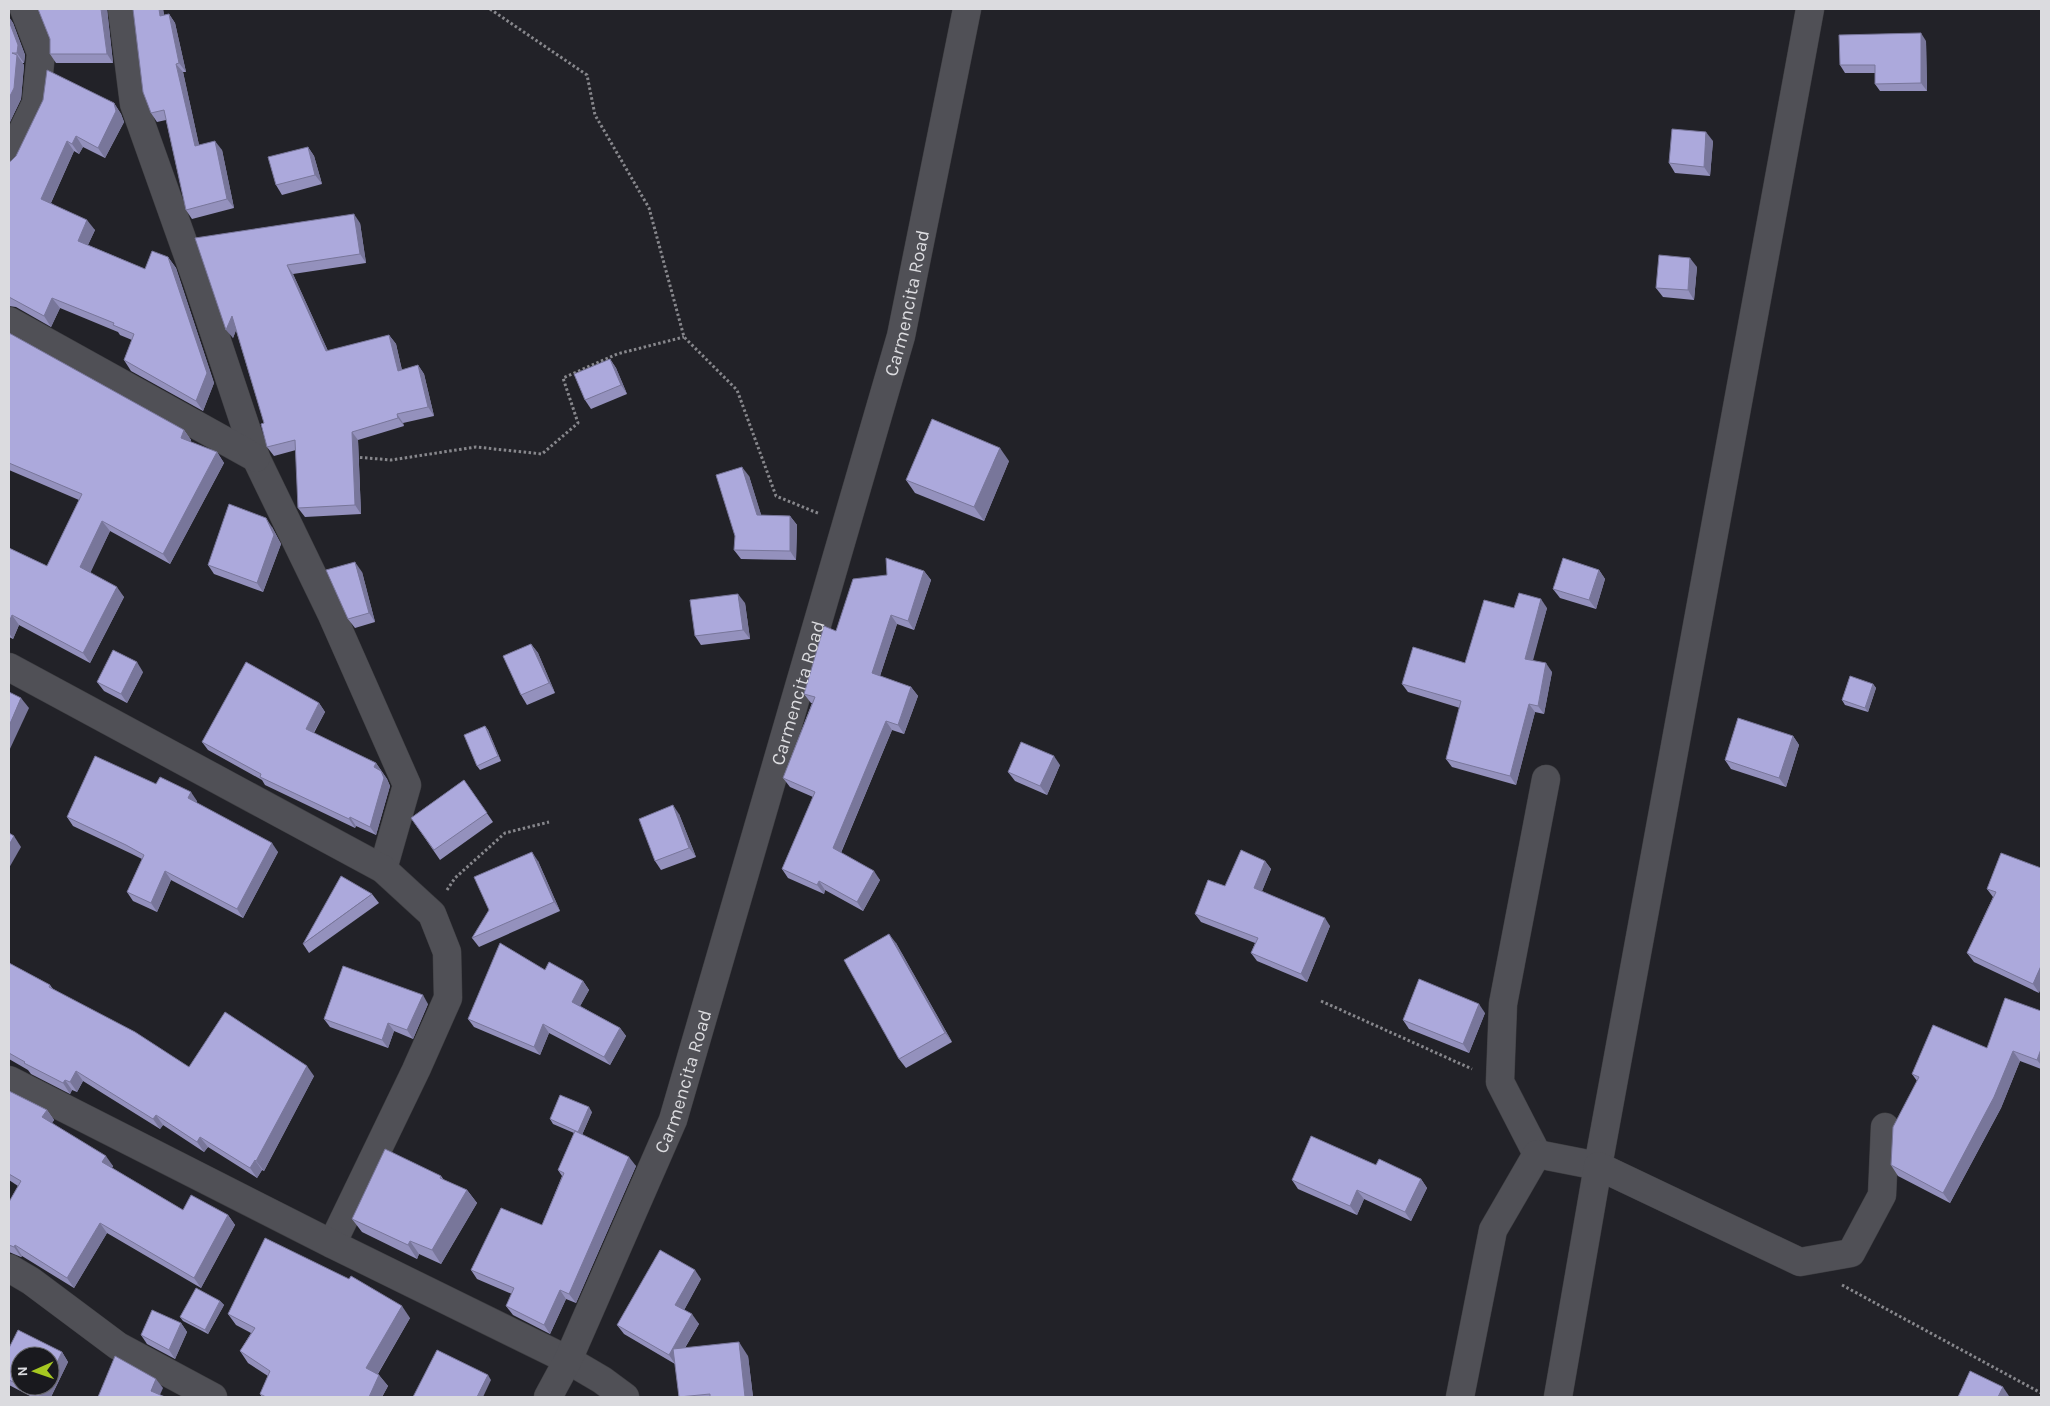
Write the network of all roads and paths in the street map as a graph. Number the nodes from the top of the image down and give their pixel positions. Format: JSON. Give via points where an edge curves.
{"nodes":[{"id":1,"x":24,"y":9,"type":"edge"},
{"id":2,"x":122,"y":9,"type":"edge"},
{"id":3,"x":490,"y":9,"type":"edge"},
{"id":4,"x":967,"y":9,"type":"edge"},
{"id":5,"x":1810,"y":9,"type":"edge"},
{"id":6,"x":9,"y":159,"type":"edge"},
{"id":7,"x":9,"y":322,"type":"edge"},
{"id":8,"x":684,"y":337,"type":"junction"},
{"id":9,"x":353,"y":457,"type":"edge"},
{"id":10,"x":256,"y":458,"type":"junction"},
{"id":11,"x":846,"y":525,"type":"junction"},
{"id":12,"x":9,"y":667,"type":"edge"},
{"id":13,"x":1546,"y":779,"type":"dead end"},
{"id":14,"x":549,"y":822,"type":"dead end"},
{"id":15,"x":384,"y":869,"type":"junction"},
{"id":16,"x":432,"y":914,"type":"junction"},
{"id":17,"x":1321,"y":1001,"type":"dead end"},
{"id":18,"x":9,"y":1080,"type":"edge"},
{"id":19,"x":1500,"y":1082,"type":"junction"},
{"id":20,"x":1885,"y":1127,"type":"dead end"},
{"id":21,"x":1537,"y":1154,"type":"junction"},
{"id":22,"x":1598,"y":1166,"type":"junction"},
{"id":23,"x":332,"y":1244,"type":"junction"},
{"id":24,"x":1800,"y":1262,"type":"junction"},
{"id":25,"x":9,"y":1268,"type":"edge"},
{"id":26,"x":568,"y":1360,"type":"junction"},
{"id":27,"x":2041,"y":1393,"type":"edge"},
{"id":28,"x":213,"y":1397,"type":"edge"},
{"id":29,"x":548,"y":1397,"type":"edge"},
{"id":30,"x":625,"y":1397,"type":"edge"},
{"id":31,"x":1460,"y":1397,"type":"edge"},
{"id":32,"x":1558,"y":1397,"type":"edge"}],
"edges":[{"from":1,"to":6,"type":"street","via":[[41,53],[36,103]]},
{"from":2,"to":10,"type":"street","via":[[134,104]]},
{"from":3,"to":8,"type":"path","via":[[587,75],[595,116],[649,208]]},
{"from":4,"to":11,"type":"street","name":"Carmencita Road","via":[[901,336]]},
{"from":5,"to":22,"type":"street"},
{"from":7,"to":10,"type":"street"},
{"from":8,"to":9,"type":"path","via":[[617,354],[563,378],[578,423],[542,454],[476,447],[391,460]]},
{"from":8,"to":11,"type":"path","via":[[737,390],[776,496]]},
{"from":10,"to":15,"type":"street","via":[[332,615],[407,785]]},
{"from":11,"to":26,"type":"street","name":"Carmencita Road","via":[[673,1120]]},
{"from":12,"to":15,"type":"street"},
{"from":13,"to":19,"type":"street","via":[[1503,1004]]},
{"from":14,"to":16,"type":"path","via":[[505,833],[455,878]]},
{"from":15,"to":16,"type":"street"},
{"from":16,"to":23,"type":"street","via":[[447,952],[448,998]]},
{"from":17,"to":19,"type":"path"},
{"from":18,"to":23,"type":"street"},
{"from":19,"to":21,"type":"street"},
{"from":20,"to":24,"type":"street","via":[[1882,1195],[1851,1253]]},
{"from":21,"to":22,"type":"street"},
{"from":21,"to":31,"type":"street","via":[[1493,1230]]},
{"from":22,"to":24,"type":"street"},
{"from":22,"to":32,"type":"street"},
{"from":23,"to":26,"type":"street"},
{"from":24,"to":27,"type":"path"},
{"from":25,"to":28,"type":"street","via":[[118,1346]]},
{"from":26,"to":29,"type":"street","name":"Carmencita Road"},
{"from":26,"to":30,"type":"street"}]}
